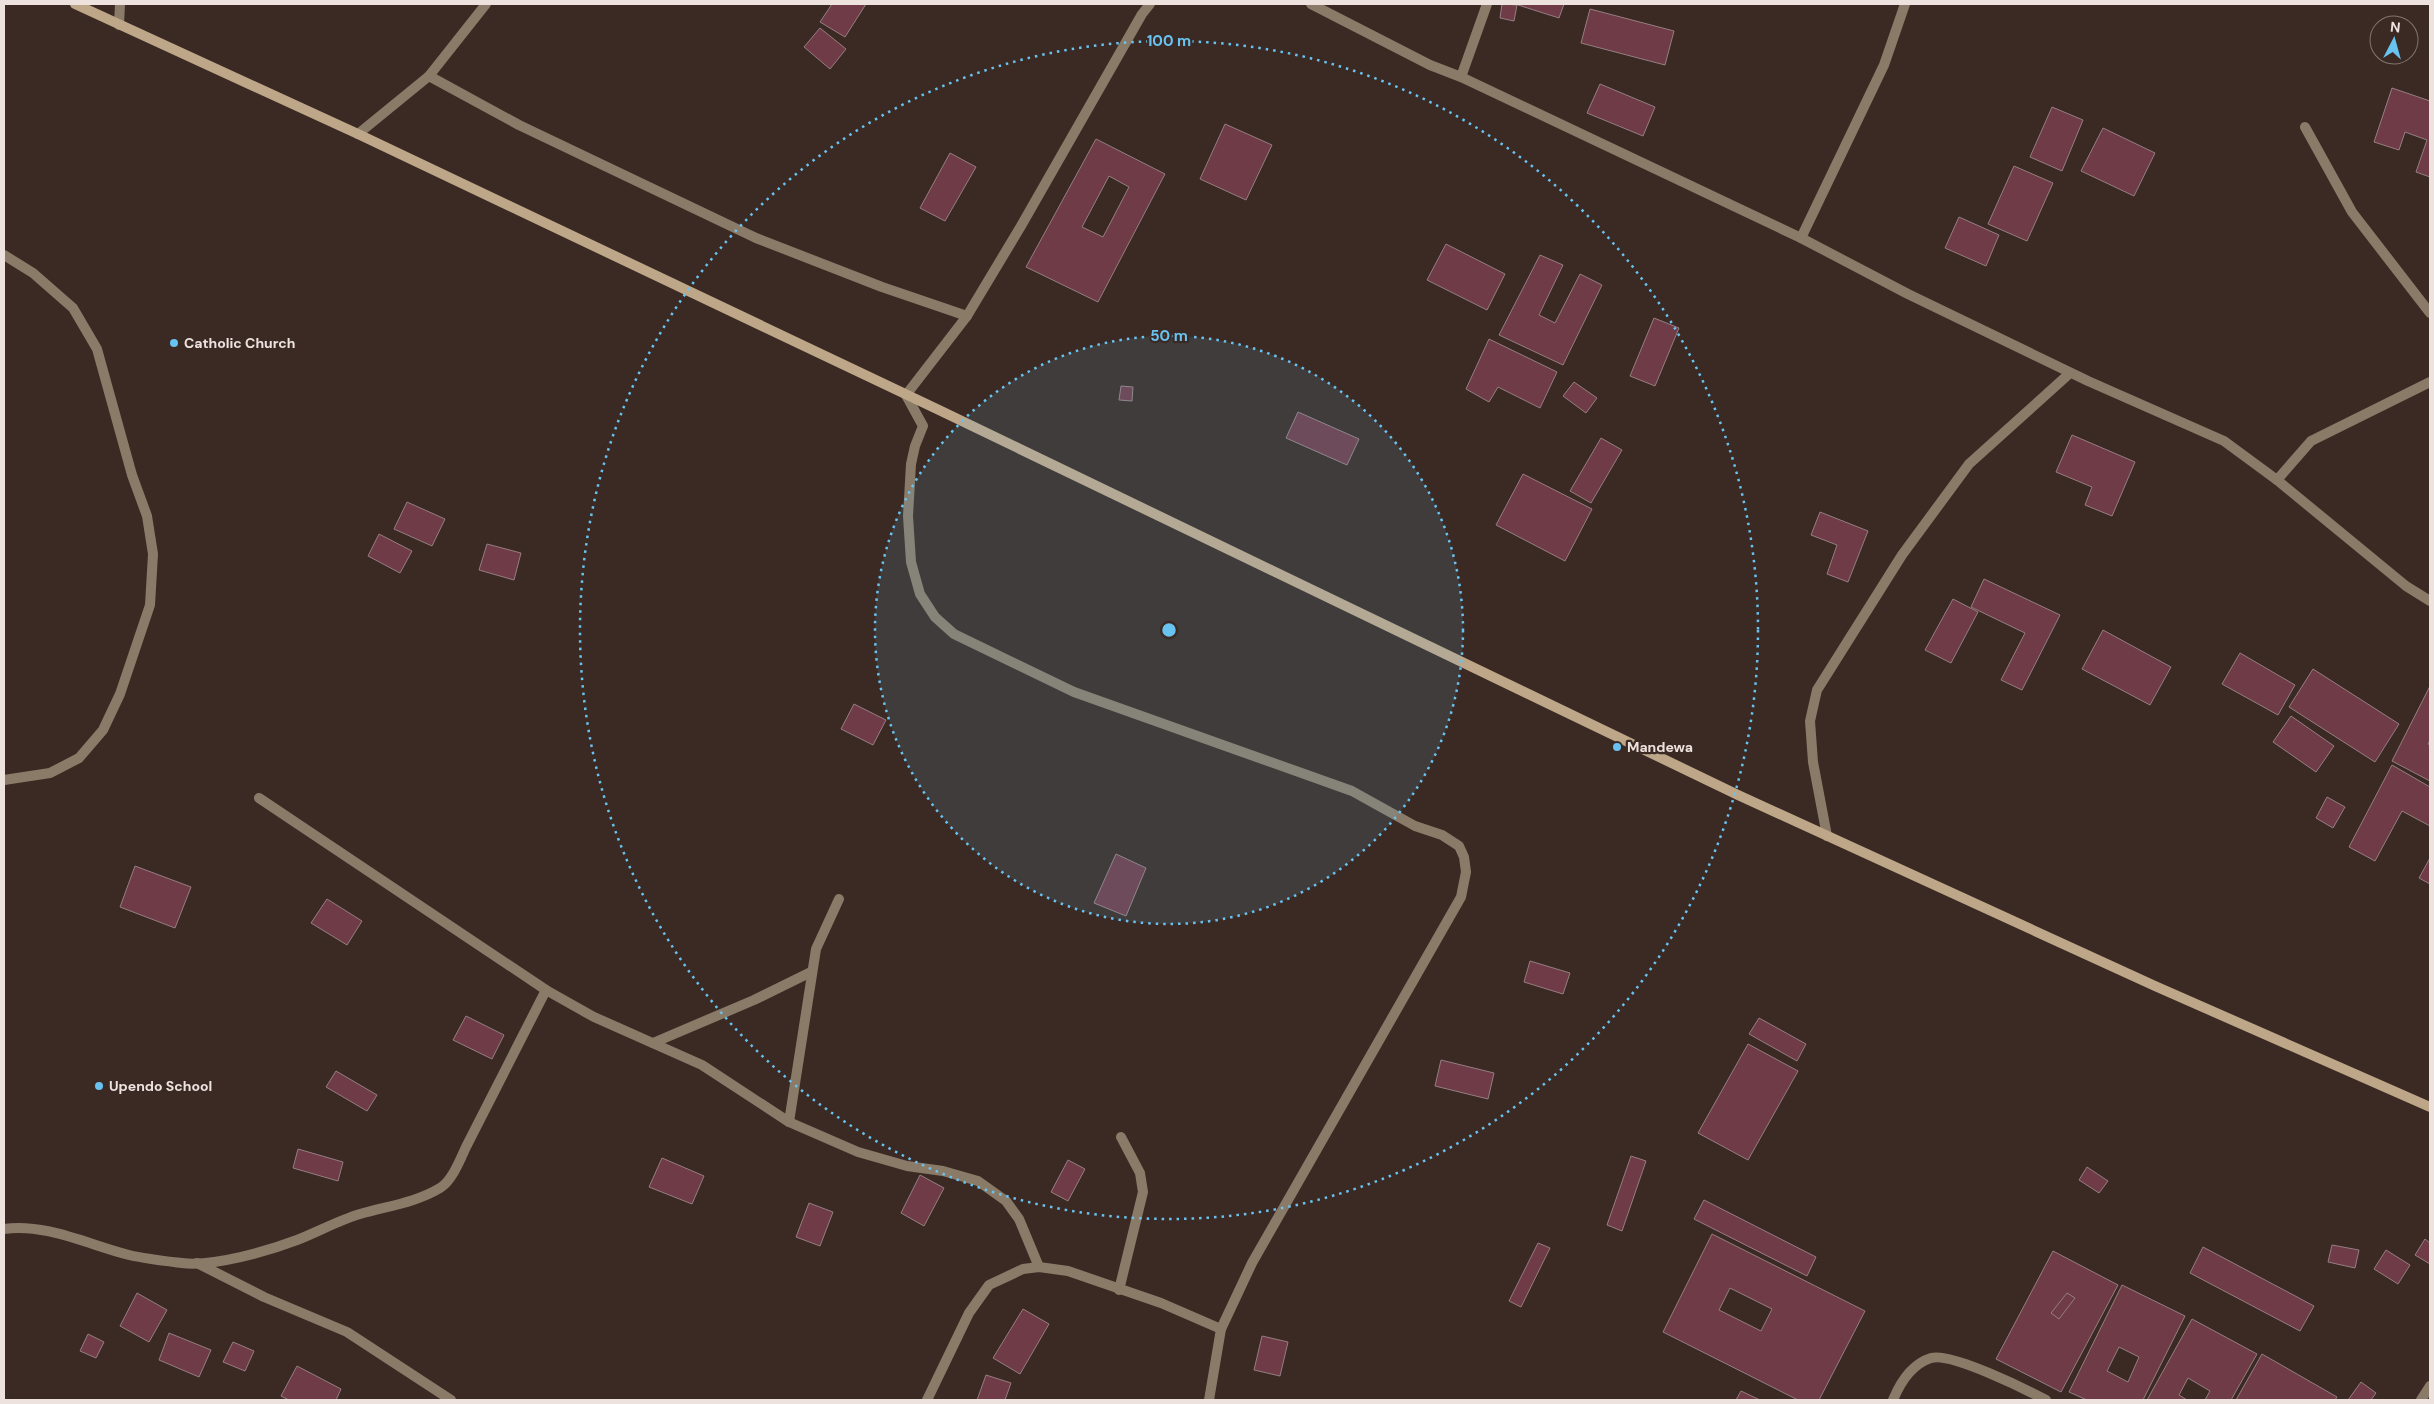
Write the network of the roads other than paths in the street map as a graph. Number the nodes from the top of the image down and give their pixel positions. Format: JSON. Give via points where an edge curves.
{"nodes":[{"id":1,"x":74,"y":4,"type":"edge"},
{"id":2,"x":120,"y":4,"type":"edge"},
{"id":3,"x":486,"y":4,"type":"edge"},
{"id":4,"x":1150,"y":4,"type":"edge"},
{"id":5,"x":1311,"y":4,"type":"edge"},
{"id":6,"x":1487,"y":4,"type":"edge"},
{"id":7,"x":1905,"y":4,"type":"edge"},
{"id":8,"x":119,"y":25,"type":"junction"},
{"id":9,"x":430,"y":76,"type":"junction"},
{"id":10,"x":1461,"y":77,"type":"junction"},
{"id":11,"x":2305,"y":127,"type":"dead end"},
{"id":12,"x":358,"y":134,"type":"junction"},
{"id":13,"x":1801,"y":238,"type":"junction"},
{"id":14,"x":4,"y":255,"type":"edge"},
{"id":15,"x":2430,"y":313,"type":"edge"},
{"id":16,"x":967,"y":316,"type":"junction"},
{"id":17,"x":2070,"y":373,"type":"junction"},
{"id":18,"x":2430,"y":382,"type":"edge"},
{"id":19,"x":906,"y":395,"type":"junction"},
{"id":20,"x":2277,"y":480,"type":"junction"},
{"id":21,"x":2430,"y":601,"type":"edge"},
{"id":22,"x":4,"y":780,"type":"edge"},
{"id":23,"x":259,"y":798,"type":"dead end"},
{"id":24,"x":1827,"y":836,"type":"junction"},
{"id":25,"x":839,"y":899,"type":"dead end"},
{"id":26,"x":811,"y":972,"type":"junction"},
{"id":27,"x":546,"y":990,"type":"junction"},
{"id":28,"x":653,"y":1043,"type":"junction"},
{"id":29,"x":2430,"y":1107,"type":"edge"},
{"id":30,"x":789,"y":1122,"type":"junction"},
{"id":31,"x":1121,"y":1137,"type":"dead end"},
{"id":32,"x":4,"y":1229,"type":"edge"},
{"id":33,"x":196,"y":1263,"type":"junction"},
{"id":34,"x":1039,"y":1267,"type":"junction"},
{"id":35,"x":1119,"y":1290,"type":"junction"},
{"id":36,"x":1221,"y":1329,"type":"junction"},
{"id":37,"x":2430,"y":1386,"type":"edge"},
{"id":38,"x":451,"y":1400,"type":"edge"},
{"id":39,"x":927,"y":1400,"type":"edge"},
{"id":40,"x":1209,"y":1400,"type":"edge"},
{"id":41,"x":1893,"y":1400,"type":"edge"},
{"id":42,"x":2046,"y":1400,"type":"edge"},
{"id":43,"x":2421,"y":1400,"type":"edge"}],
"edges":[{"from":1,"to":8,"type":"main road"},
{"from":2,"to":8,"type":"street"},
{"from":3,"to":9,"type":"street"},
{"from":4,"to":16,"type":"street"},
{"from":5,"to":10,"type":"street","via":[[1430,65]]},
{"from":6,"to":10,"type":"street"},
{"from":7,"to":13,"type":"street","via":[[1884,66]]},
{"from":8,"to":12,"type":"main road"},
{"from":9,"to":12,"type":"street"},
{"from":9,"to":16,"type":"street","via":[[519,125],[756,238]]},
{"from":10,"to":13,"type":"street"},
{"from":11,"to":15,"type":"street","via":[[2352,212]]},
{"from":12,"to":19,"type":"main road"},
{"from":13,"to":17,"type":"street"},
{"from":14,"to":22,"type":"street","via":[[33,273],[73,308],[97,349],[132,475],[147,516],[153,554],[150,605],[120,694],[103,730],[79,758],[50,773]]},
{"from":16,"to":19,"type":"street"},
{"from":17,"to":20,"type":"street","via":[[2224,441]]},
{"from":17,"to":24,"type":"street","via":[[1969,464],[1902,555],[1817,690],[1810,720],[1813,762]]},
{"from":18,"to":20,"type":"street","via":[[2311,442]]},
{"from":19,"to":24,"type":"main road"},
{"from":19,"to":36,"type":"street","via":[[923,426],[911,464],[908,516],[911,562],[920,594],[935,618],[954,634],[1074,692],[1352,791],[1415,826],[1442,835],[1458,846],[1464,857],[1466,872],[1461,897],[1252,1263]]},
{"from":20,"to":21,"type":"street","via":[[2406,586]]},
{"from":23,"to":27,"type":"street"},
{"from":24,"to":29,"type":"main road"},
{"from":25,"to":26,"type":"street","via":[[816,949]]},
{"from":26,"to":28,"type":"street"},
{"from":26,"to":30,"type":"street"},
{"from":27,"to":28,"type":"street","via":[[594,1017]]},
{"from":27,"to":33,"type":"street","via":[[454,1170],[441,1188],[399,1205],[359,1214],[295,1241],[234,1258]]},
{"from":28,"to":30,"type":"street","via":[[702,1066]]},
{"from":30,"to":34,"type":"street","via":[[858,1152],[978,1181],[1006,1201],[1019,1218]]},
{"from":31,"to":35,"type":"street","via":[[1140,1173],[1143,1192]]},
{"from":32,"to":33,"type":"street","via":[[20,1227],[45,1231],[131,1255]]},
{"from":33,"to":38,"type":"street","via":[[264,1298],[347,1332]]},
{"from":34,"to":35,"type":"street","via":[[1068,1271]]},
{"from":34,"to":39,"type":"street","via":[[1023,1269],[989,1285],[969,1313]]},
{"from":35,"to":36,"type":"street","via":[[1161,1303]]},
{"from":36,"to":40,"type":"street"},
{"from":37,"to":43,"type":"street"},
{"from":41,"to":42,"type":"street","via":[[1915,1366],[1932,1358],[1950,1358]]}]}
